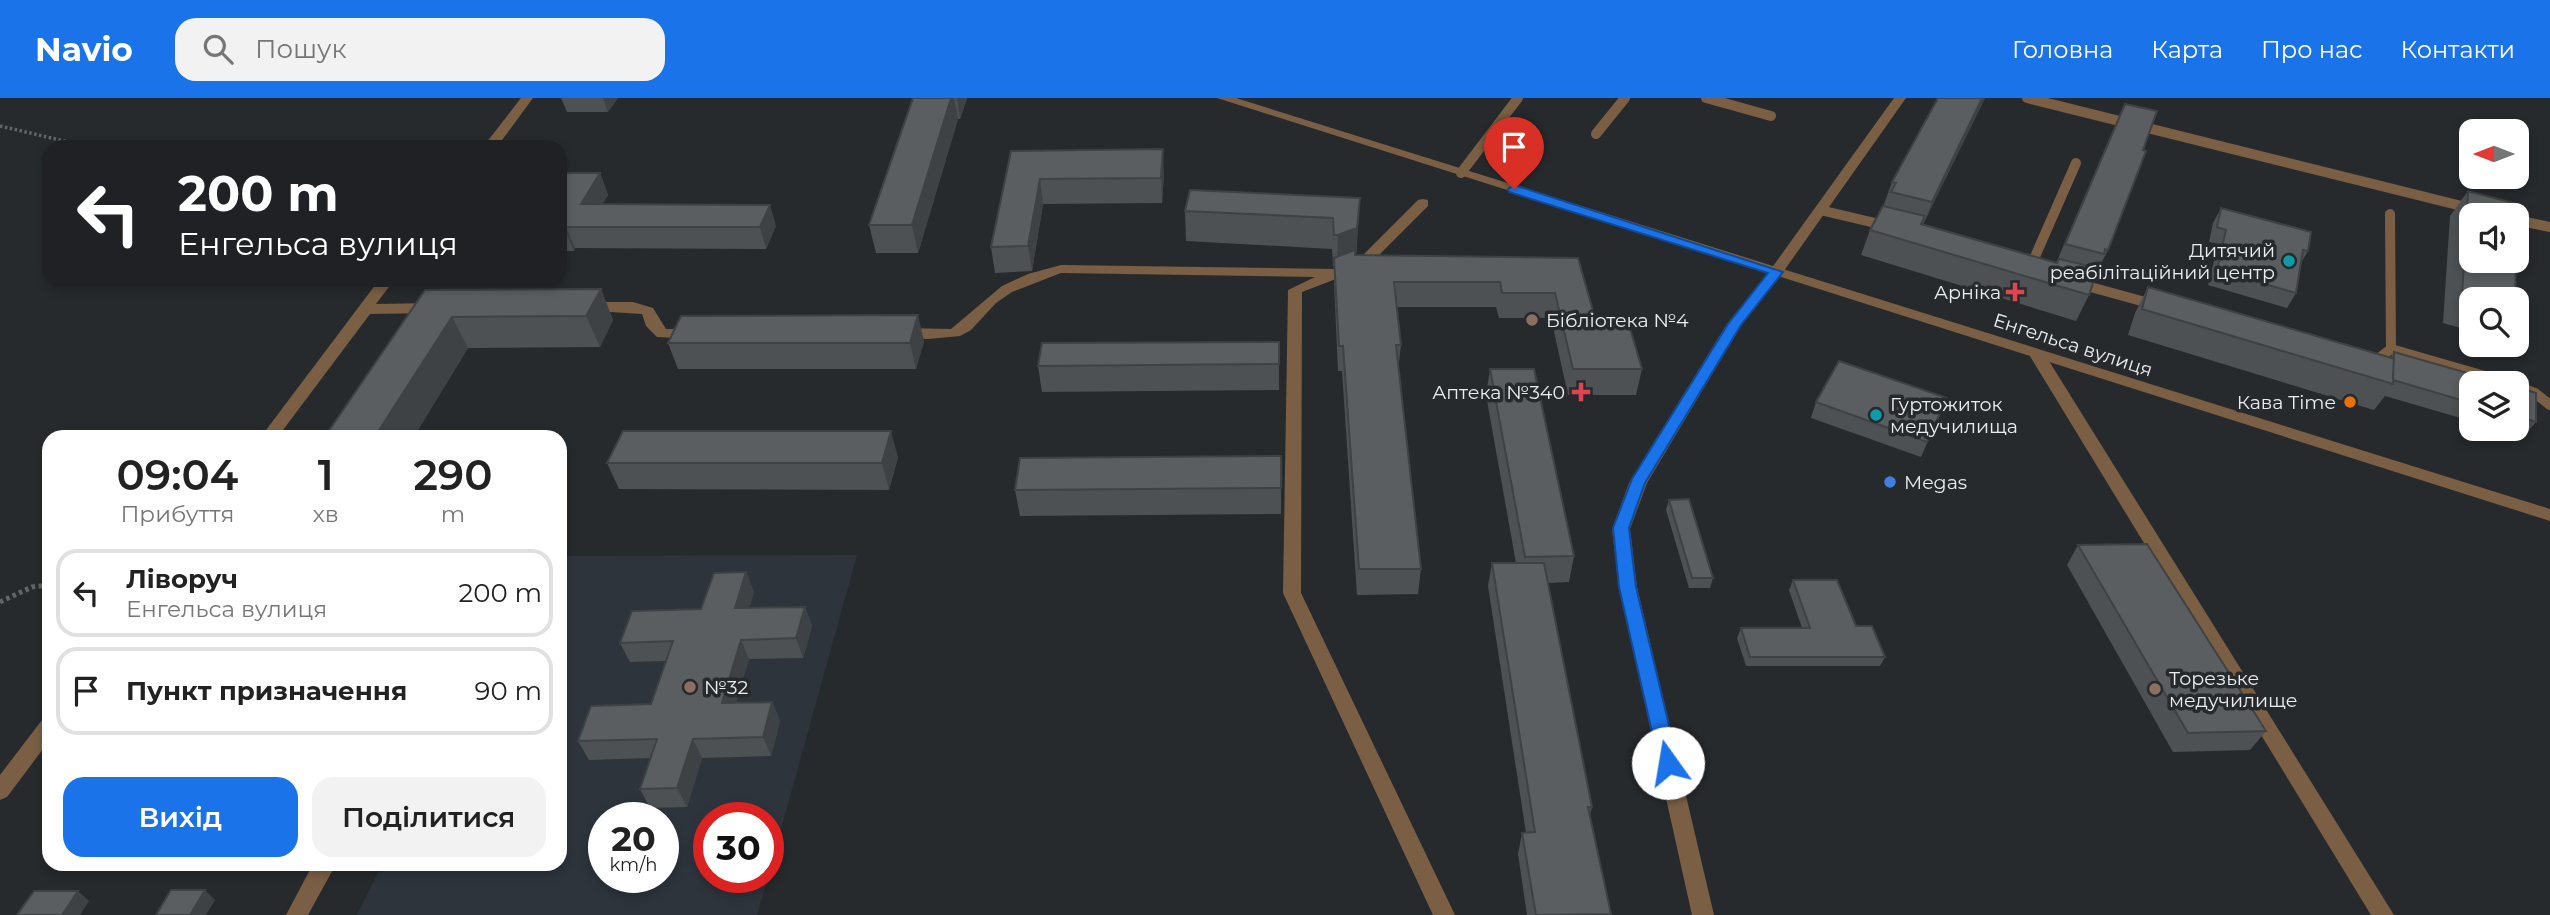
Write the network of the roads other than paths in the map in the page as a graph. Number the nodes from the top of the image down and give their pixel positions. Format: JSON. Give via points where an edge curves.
{"nodes":[{"id":1,"x":527,"y":98,"type":"edge"},
{"id":2,"x":1223,"y":98,"type":"edge"},
{"id":3,"x":1518,"y":98,"type":"edge"},
{"id":4,"x":1625,"y":98,"type":"edge"},
{"id":5,"x":1706,"y":98,"type":"edge"},
{"id":6,"x":1900,"y":98,"type":"edge"},
{"id":7,"x":2027,"y":98,"type":"edge"},
{"id":8,"x":1771,"y":116,"type":"dead end"},
{"id":9,"x":1596,"y":134,"type":"dead end"},
{"id":10,"x":495,"y":140,"type":"edge"},
{"id":11,"x":2076,"y":163,"type":"dead end"},
{"id":12,"x":1461,"y":173,"type":"junction"},
{"id":13,"x":1423,"y":203,"type":"dead end"},
{"id":14,"x":2459,"y":205,"type":"edge"},
{"id":15,"x":1820,"y":210,"type":"junction"},
{"id":16,"x":2390,"y":214,"type":"dead end"},
{"id":17,"x":2529,"y":223,"type":"edge"},
{"id":18,"x":2550,"y":227,"type":"edge"},
{"id":19,"x":1900,"y":229,"type":"edge"},
{"id":20,"x":2018,"y":263,"type":"edge"},
{"id":21,"x":1776,"y":272,"type":"junction"},
{"id":22,"x":1338,"y":273,"type":"junction"},
{"id":23,"x":2062,"y":280,"type":"edge"},
{"id":24,"x":382,"y":287,"type":"edge"},
{"id":25,"x":566,"y":307,"type":"edge"},
{"id":26,"x":2163,"y":307,"type":"edge"},
{"id":27,"x":445,"y":308,"type":"edge"},
{"id":28,"x":365,"y":309,"type":"junction"},
{"id":29,"x":886,"y":333,"type":"edge"},
{"id":30,"x":707,"y":334,"type":"edge"},
{"id":31,"x":2392,"y":349,"type":"junction"},
{"id":32,"x":2036,"y":353,"type":"junction"},
{"id":33,"x":2361,"y":361,"type":"edge"},
{"id":34,"x":2468,"y":371,"type":"edge"},
{"id":35,"x":2529,"y":391,"type":"edge"},
{"id":36,"x":2550,"y":405,"type":"edge"},
{"id":37,"x":274,"y":430,"type":"edge"},
{"id":38,"x":2550,"y":516,"type":"edge"},
{"id":39,"x":42,"y":735,"type":"edge"},
{"id":40,"x":0,"y":790,"type":"edge"},
{"id":41,"x":321,"y":871,"type":"edge"},
{"id":42,"x":297,"y":914,"type":"edge"},
{"id":43,"x":1444,"y":915,"type":"edge"},
{"id":44,"x":1703,"y":915,"type":"edge"},
{"id":45,"x":2383,"y":915,"type":"edge"}],
"edges":[{"from":1,"to":10,"type":"street"},
{"from":2,"to":12,"type":"street","name":"Енгельса вулиця"},
{"from":3,"to":12,"type":"lane"},
{"from":4,"to":9,"type":"lane"},
{"from":5,"to":8,"type":"lane"},
{"from":6,"to":15,"type":"street"},
{"from":7,"to":14,"type":"lane"},
{"from":11,"to":20,"type":"lane","via":[[2035,270]]},
{"from":12,"to":21,"type":"street","name":"Енгельса вулиця"},
{"from":13,"to":22,"type":"street","via":[[1362,264]]},
{"from":15,"to":19,"type":"lane"},
{"from":15,"to":21,"type":"street"},
{"from":16,"to":31,"type":"lane"},
{"from":17,"to":18,"type":"lane"},
{"from":21,"to":32,"type":"street","name":"Енгельса вулиця"},
{"from":21,"to":44,"type":"street","via":[[1735,324],[1638,483],[1621,528],[1628,587]]},
{"from":22,"to":29,"type":"street","via":[[1061,269],[1005,290],[955,333]]},
{"from":22,"to":43,"type":"street","via":[[1295,290],[1292,593]]},
{"from":23,"to":26,"type":"lane"},
{"from":24,"to":28,"type":"street"},
{"from":25,"to":30,"type":"street","via":[[633,307],[648,311],[662,334]]},
{"from":27,"to":28,"type":"street"},
{"from":28,"to":37,"type":"street"},
{"from":31,"to":33,"type":"lane","via":[[2374,362]]},
{"from":31,"to":34,"type":"lane"},
{"from":32,"to":38,"type":"street","name":"Енгельса вулиця"},
{"from":32,"to":45,"type":"street"},
{"from":35,"to":36,"type":"lane"},
{"from":39,"to":40,"type":"street"},
{"from":41,"to":42,"type":"street"}]}
